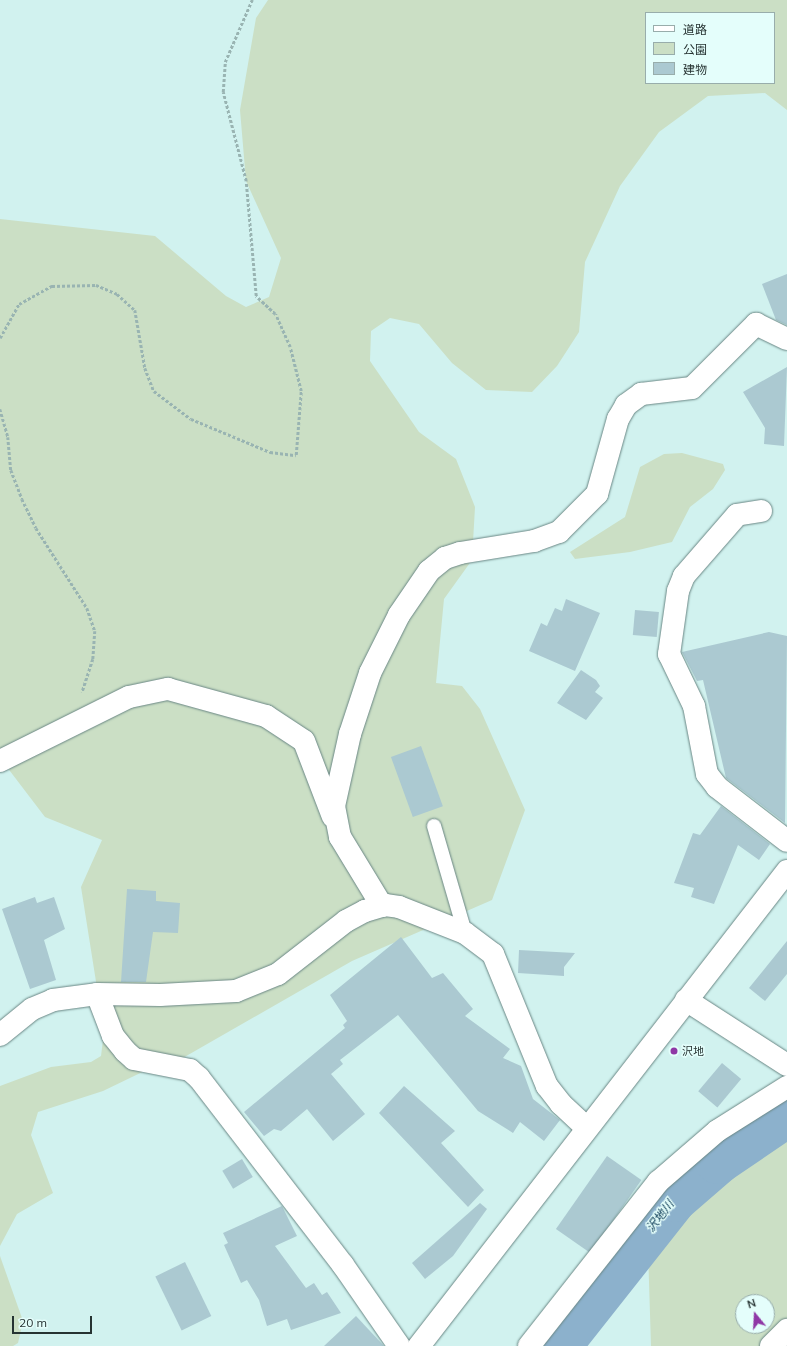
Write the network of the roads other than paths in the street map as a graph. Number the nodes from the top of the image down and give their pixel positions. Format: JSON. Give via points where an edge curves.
{"nodes":[{"id":1,"x":787,"y":339,"type":"edge"},
{"id":2,"x":761,"y":511,"type":"dead end"},
{"id":3,"x":0,"y":761,"type":"edge"},
{"id":4,"x":333,"y":817,"type":"junction"},
{"id":5,"x":434,"y":826,"type":"dead end"},
{"id":6,"x":787,"y":841,"type":"edge"},
{"id":7,"x":787,"y":871,"type":"edge"},
{"id":8,"x":382,"y":906,"type":"junction"},
{"id":9,"x":465,"y":933,"type":"junction"},
{"id":10,"x":97,"y":994,"type":"junction"},
{"id":11,"x":686,"y":1000,"type":"junction"},
{"id":12,"x":0,"y":1034,"type":"edge"},
{"id":13,"x":786,"y":1065,"type":"edge"},
{"id":14,"x":787,"y":1087,"type":"edge"},
{"id":15,"x":587,"y":1128,"type":"junction"},
{"id":16,"x":787,"y":1330,"type":"edge"},
{"id":17,"x":399,"y":1346,"type":"edge"},
{"id":18,"x":419,"y":1346,"type":"edge"},
{"id":19,"x":529,"y":1346,"type":"edge"},
{"id":20,"x":771,"y":1346,"type":"edge"}],
"edges":[{"from":1,"to":4,"type":"street","via":[[756,324],[692,388],[641,394],[626,404],[618,419],[597,494],[559,532],[534,541],[460,553],[445,558],[429,571],[399,615],[370,673],[350,734]]},
{"from":2,"to":6,"type":"street","via":[[737,514],[684,576],[678,591],[669,654],[694,706],[707,774],[717,787]]},
{"from":3,"to":4,"type":"street","via":[[68,730],[129,697],[168,689],[266,716],[304,741]]},
{"from":4,"to":8,"type":"street","via":[[343,843]]},
{"from":5,"to":9,"type":"lane"},
{"from":7,"to":11,"type":"street"},
{"from":8,"to":9,"type":"street","via":[[420,913]]},
{"from":8,"to":10,"type":"street","via":[[346,921],[278,974],[236,991],[160,995]]},
{"from":9,"to":15,"type":"street","via":[[493,954],[547,1086],[561,1104]]},
{"from":10,"to":12,"type":"street","via":[[53,1000],[32,1009]]},
{"from":10,"to":17,"type":"street","via":[[113,1036],[134,1059],[190,1070],[199,1078],[343,1265]]},
{"from":11,"to":13,"type":"street"},
{"from":11,"to":15,"type":"street"},
{"from":14,"to":19,"type":"street","via":[[717,1131],[658,1182]]},
{"from":15,"to":18,"type":"street"},
{"from":16,"to":20,"type":"street"}]}
